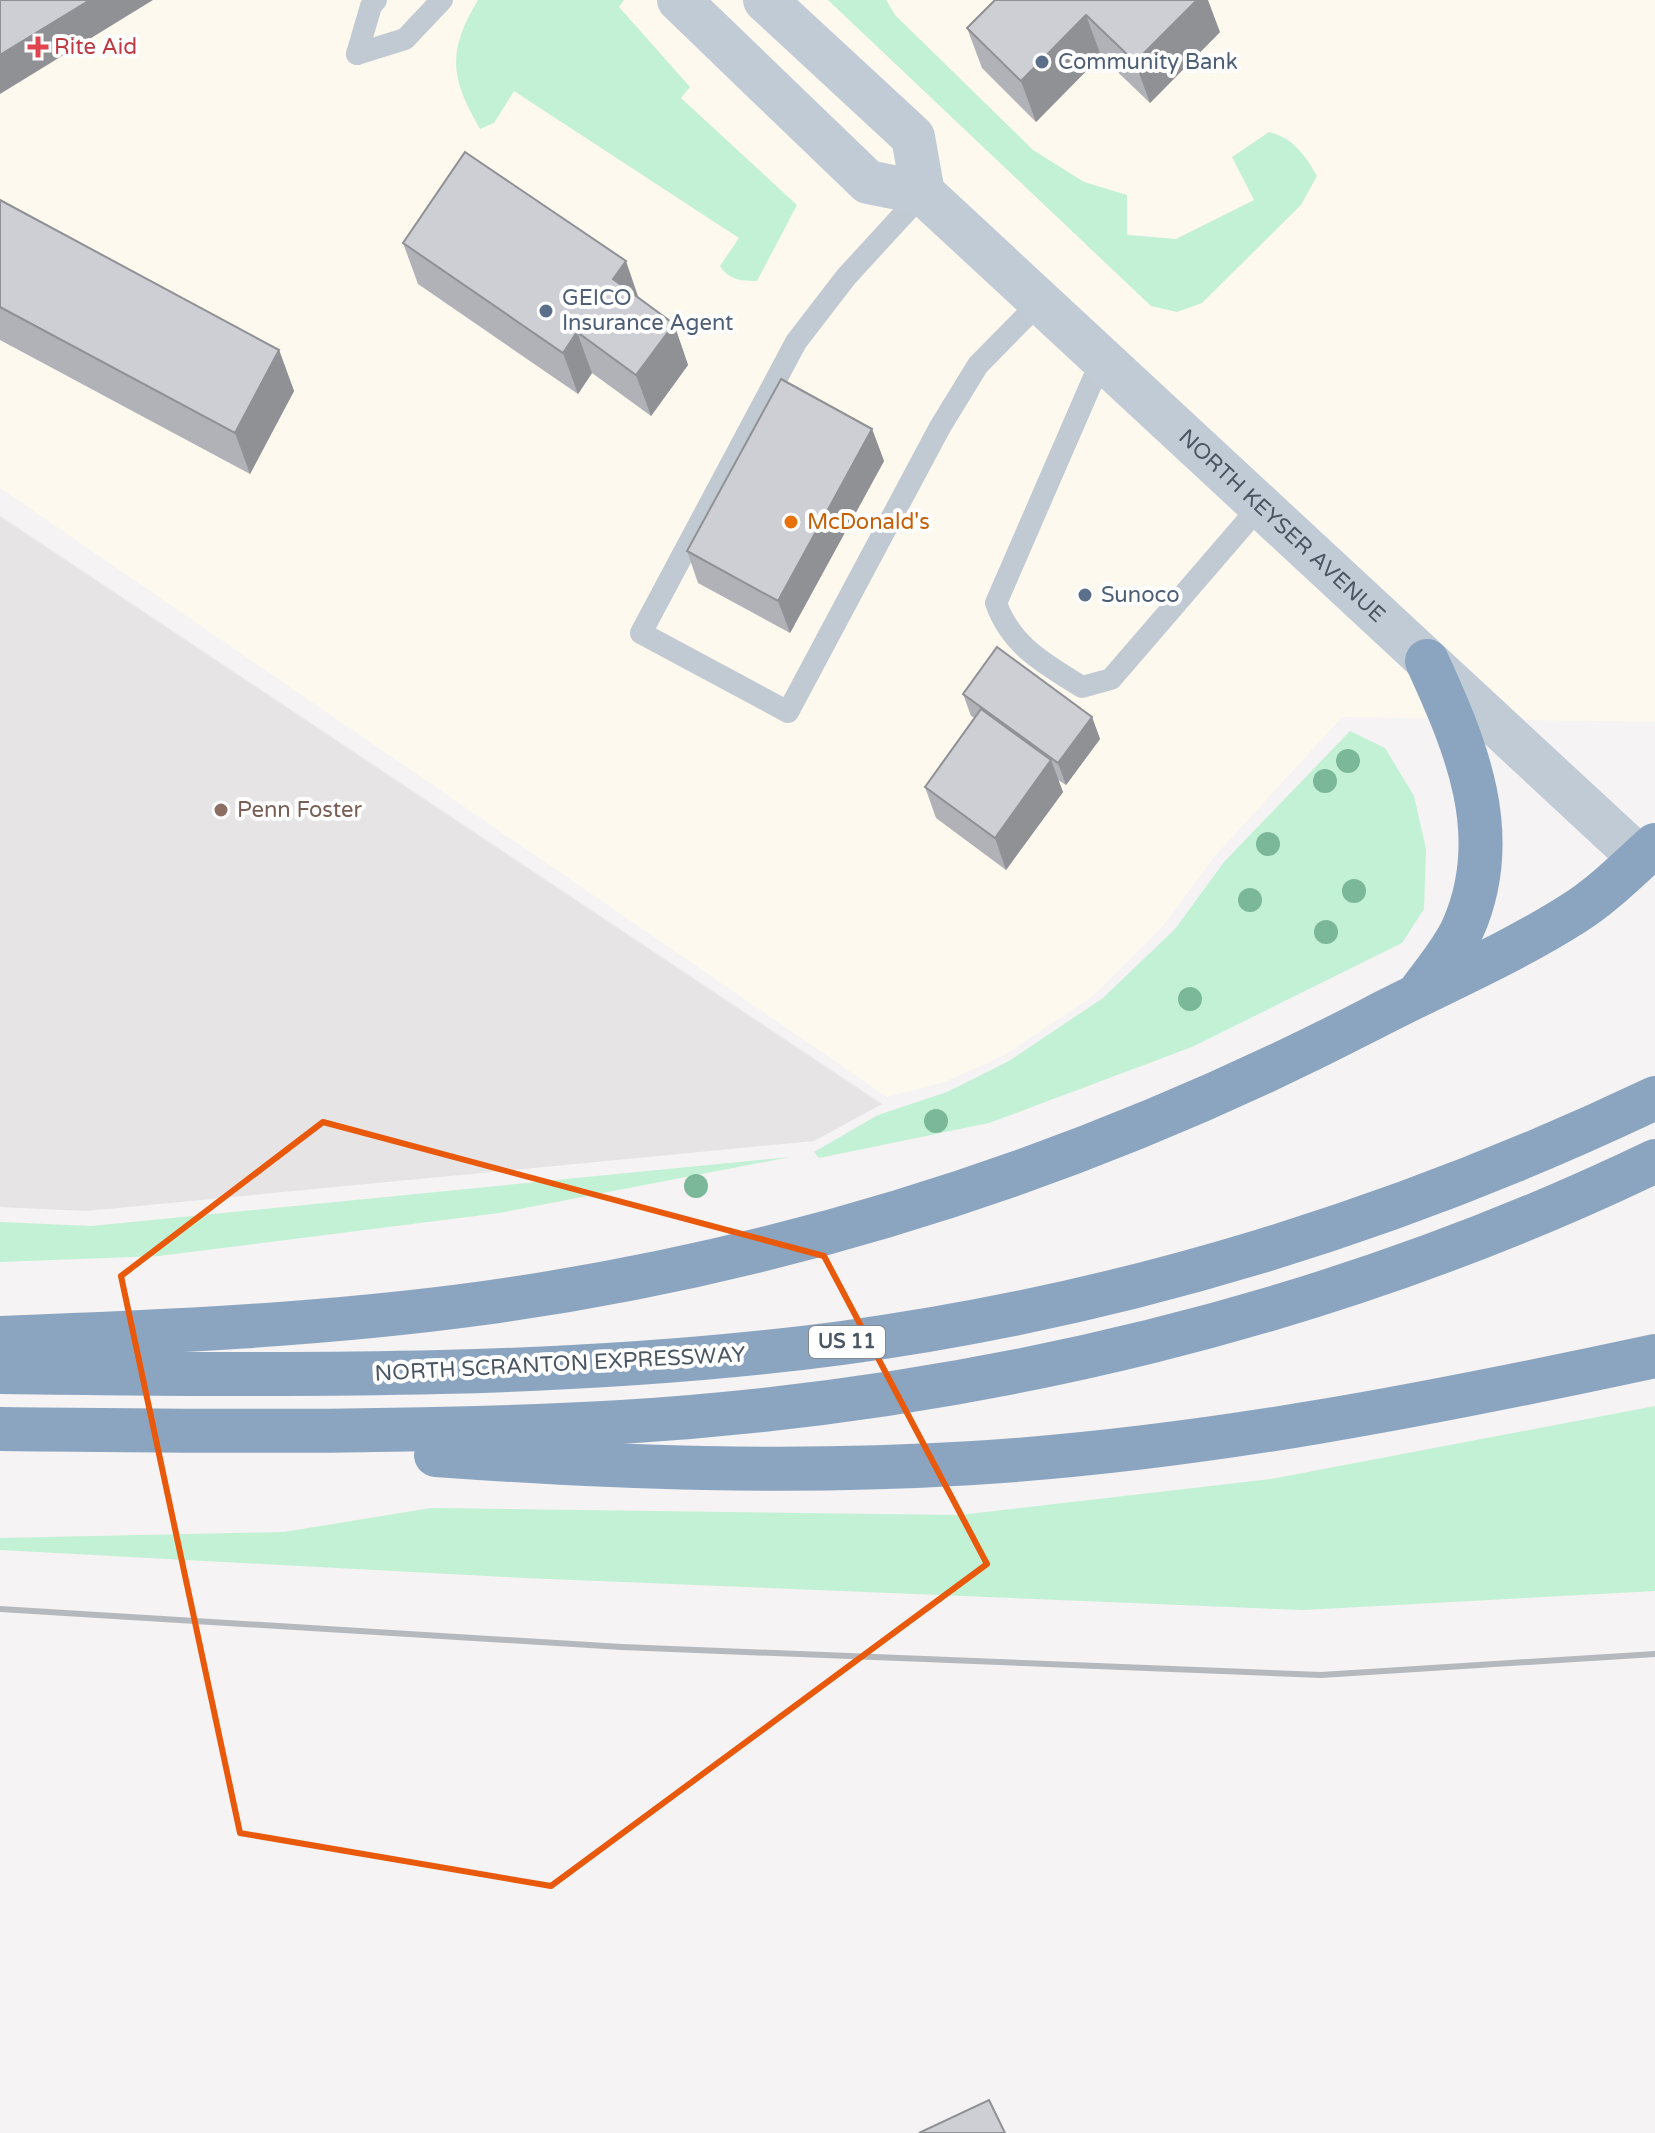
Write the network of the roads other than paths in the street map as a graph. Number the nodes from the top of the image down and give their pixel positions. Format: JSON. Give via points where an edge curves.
{"nodes":[{"id":1,"x":376,"y":0,"type":"edge"},
{"id":2,"x":442,"y":0,"type":"edge"},
{"id":3,"x":679,"y":0,"type":"edge"},
{"id":4,"x":765,"y":0,"type":"edge"},
{"id":5,"x":923,"y":193,"type":"junction"},
{"id":6,"x":1040,"y":302,"type":"junction"},
{"id":7,"x":1102,"y":359,"type":"junction"},
{"id":8,"x":1260,"y":506,"type":"junction"},
{"id":9,"x":1427,"y":661,"type":"junction"},
{"id":10,"x":1647,"y":852,"type":"edge"},
{"id":11,"x":1418,"y":994,"type":"junction"},
{"id":12,"x":1655,"y":1098,"type":"edge"},
{"id":13,"x":1655,"y":1161,"type":"edge"},
{"id":14,"x":0,"y":1338,"type":"edge"},
{"id":15,"x":1655,"y":1356,"type":"edge"},
{"id":16,"x":0,"y":1372,"type":"edge"},
{"id":17,"x":0,"y":1429,"type":"edge"},
{"id":18,"x":95,"y":1430,"type":"junction"}],
"edges":[{"from":1,"to":2,"type":"lane","via":[[357,54],[405,39]]},
{"from":3,"to":5,"type":"main road","via":[[868,182]]},
{"from":4,"to":5,"type":"main road","via":[[913,137]]},
{"from":5,"to":6,"type":"main road","name":"NORTH KEYSER AVENUE"},
{"from":5,"to":6,"type":"lane","via":[[846,277],[796,342],[641,633],[788,712],[978,365]]},
{"from":6,"to":7,"type":"main road","name":"NORTH KEYSER AVENUE"},
{"from":7,"to":8,"type":"main road","name":"NORTH KEYSER AVENUE"},
{"from":7,"to":8,"type":"lane","via":[[996,603],[1004,625],[1031,656],[1082,687],[1111,679]]},
{"from":8,"to":9,"type":"main road","name":"NORTH KEYSER AVENUE"},
{"from":9,"to":10,"type":"main road","name":"NORTH KEYSER AVENUE"},
{"from":9,"to":11,"type":"highway","via":[[1472,768],[1481,811],[1481,857],[1475,897],[1462,930]]},
{"from":10,"to":11,"type":"highway","via":[[1573,914]]},
{"from":11,"to":14,"type":"highway","via":[[1230,1089],[1123,1134],[1009,1177],[795,1241],[591,1285],[383,1315],[174,1332]]},
{"from":12,"to":16,"type":"highway","name":"NORTH SCRANTON EXPRESSWAY","number":"US 11","via":[[1517,1160],[1301,1240],[1080,1299],[930,1329],[733,1356],[508,1371]]},
{"from":13,"to":18,"type":"highway","via":[[1525,1218],[1319,1295],[1092,1355],[969,1380],[852,1399],[625,1422],[396,1431]]},
{"from":15,"to":18,"type":"highway","via":[[1204,1439],[973,1463],[730,1470],[604,1467]]},
{"from":17,"to":18,"type":"highway"}]}
